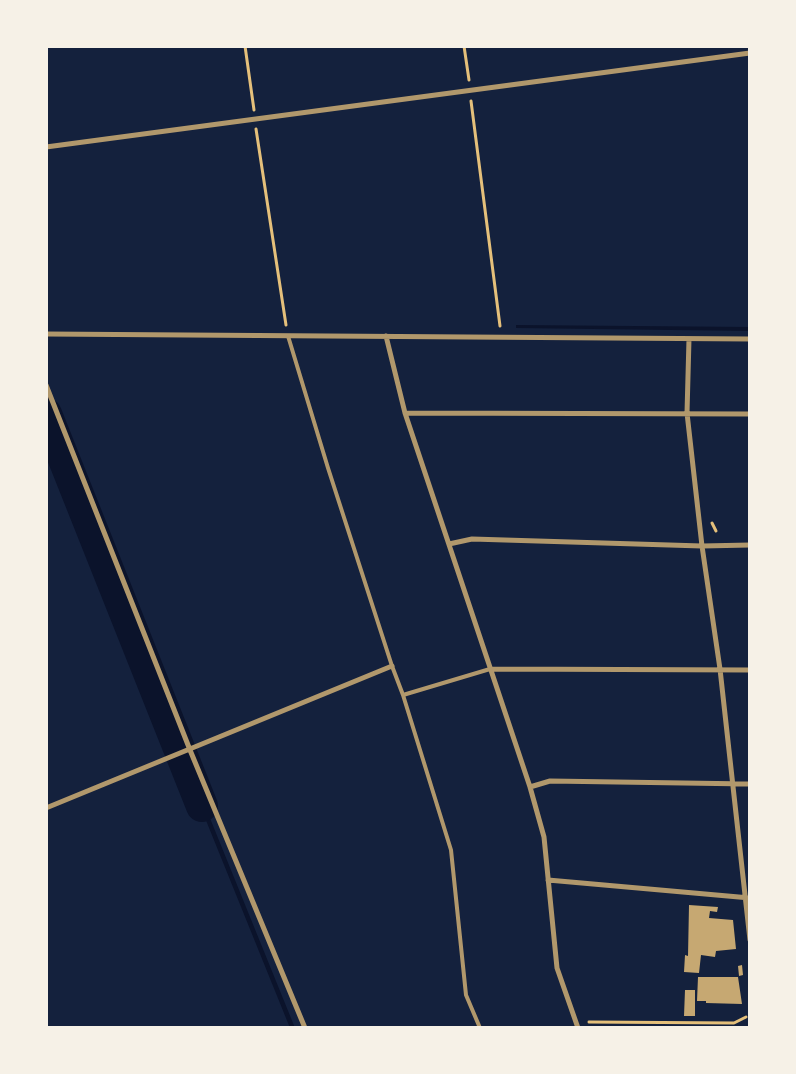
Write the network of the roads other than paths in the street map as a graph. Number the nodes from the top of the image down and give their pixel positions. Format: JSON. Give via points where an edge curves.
{"nodes":[{"id":1,"x":750,"y":53,"type":"edge"},
{"id":2,"x":46,"y":147,"type":"edge"},
{"id":3,"x":46,"y":334,"type":"edge"},
{"id":4,"x":288,"y":336,"type":"junction"},
{"id":5,"x":386,"y":336,"type":"junction"},
{"id":6,"x":690,"y":339,"type":"junction"},
{"id":7,"x":750,"y":339,"type":"edge"},
{"id":8,"x":46,"y":385,"type":"edge"},
{"id":9,"x":405,"y":413,"type":"junction"},
{"id":10,"x":688,"y":413,"type":"junction"},
{"id":11,"x":750,"y":414,"type":"edge"},
{"id":12,"x":449,"y":544,"type":"junction"},
{"id":13,"x":750,"y":545,"type":"edge"},
{"id":14,"x":702,"y":546,"type":"junction"},
{"id":15,"x":392,"y":666,"type":"junction"},
{"id":16,"x":490,"y":669,"type":"junction"},
{"id":17,"x":720,"y":669,"type":"junction"},
{"id":18,"x":750,"y":670,"type":"edge"},
{"id":19,"x":403,"y":695,"type":"junction"},
{"id":20,"x":190,"y":750,"type":"junction"},
{"id":21,"x":732,"y":784,"type":"junction"},
{"id":22,"x":750,"y":784,"type":"edge"},
{"id":23,"x":530,"y":787,"type":"junction"},
{"id":24,"x":46,"y":808,"type":"edge"},
{"id":25,"x":548,"y":880,"type":"junction"},
{"id":26,"x":747,"y":898,"type":"edge"},
{"id":27,"x":750,"y":940,"type":"edge"},
{"id":28,"x":305,"y":1028,"type":"edge"},
{"id":29,"x":480,"y":1028,"type":"edge"},
{"id":30,"x":578,"y":1028,"type":"edge"}],
"edges":[{"from":1,"to":2,"type":"street"},
{"from":3,"to":4,"type":"street"},
{"from":4,"to":5,"type":"street"},
{"from":4,"to":15,"type":"lane"},
{"from":5,"to":6,"type":"street"},
{"from":5,"to":9,"type":"street"},
{"from":6,"to":7,"type":"street"},
{"from":6,"to":10,"type":"street"},
{"from":8,"to":20,"type":"street"},
{"from":9,"to":10,"type":"street"},
{"from":9,"to":12,"type":"street"},
{"from":10,"to":11,"type":"street"},
{"from":10,"to":14,"type":"street"},
{"from":12,"to":14,"type":"street","via":[[472,539]]},
{"from":12,"to":16,"type":"street"},
{"from":13,"to":14,"type":"street"},
{"from":14,"to":17,"type":"street"},
{"from":15,"to":19,"type":"lane"},
{"from":15,"to":20,"type":"street"},
{"from":16,"to":17,"type":"street"},
{"from":16,"to":19,"type":"lane"},
{"from":16,"to":23,"type":"street"},
{"from":17,"to":18,"type":"street"},
{"from":17,"to":21,"type":"street"},
{"from":19,"to":29,"type":"lane","via":[[451,850],[466,995]]},
{"from":20,"to":24,"type":"street"},
{"from":20,"to":28,"type":"street"},
{"from":21,"to":22,"type":"street"},
{"from":21,"to":23,"type":"street","via":[[550,781]]},
{"from":21,"to":26,"type":"street"},
{"from":23,"to":25,"type":"street","via":[[544,837]]},
{"from":25,"to":26,"type":"street"},
{"from":25,"to":30,"type":"street","via":[[557,968]]},
{"from":26,"to":27,"type":"street"}]}
